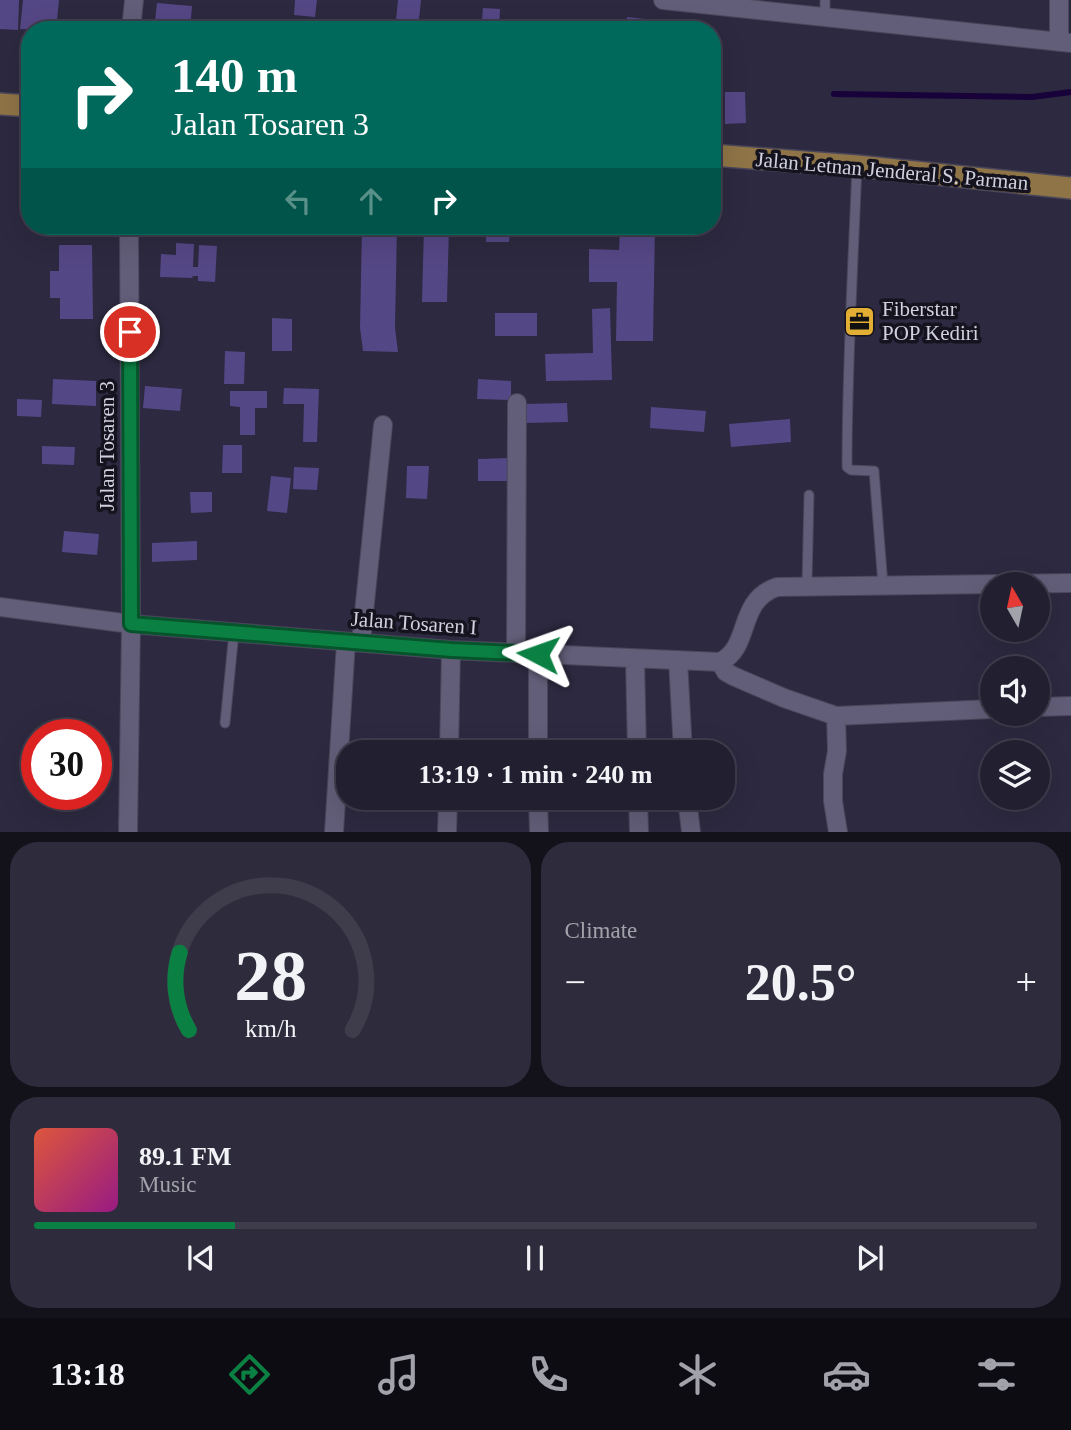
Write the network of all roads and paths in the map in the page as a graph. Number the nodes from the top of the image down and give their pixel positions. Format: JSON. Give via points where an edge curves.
{"nodes":[{"id":1,"x":134,"y":0,"type":"edge"},
{"id":2,"x":663,"y":0,"type":"edge"},
{"id":3,"x":1059,"y":0,"type":"edge"},
{"id":4,"x":728,"y":3,"type":"edge"},
{"id":5,"x":825,"y":9,"type":"edge"},
{"id":6,"x":132,"y":21,"type":"edge"},
{"id":7,"x":1065,"y":42,"type":"edge"},
{"id":8,"x":0,"y":104,"type":"edge"},
{"id":9,"x":21,"y":105,"type":"edge"},
{"id":10,"x":721,"y":156,"type":"edge"},
{"id":11,"x":857,"y":166,"type":"junction"},
{"id":12,"x":1071,"y":188,"type":"edge"},
{"id":13,"x":129,"y":235,"type":"edge"},
{"id":14,"x":517,"y":403,"type":"dead end"},
{"id":15,"x":383,"y":425,"type":"dead end"},
{"id":16,"x":809,"y":495,"type":"dead end"},
{"id":17,"x":1071,"y":583,"type":"edge"},
{"id":18,"x":807,"y":585,"type":"junction"},
{"id":19,"x":883,"y":585,"type":"junction"},
{"id":20,"x":0,"y":607,"type":"edge"},
{"id":21,"x":131,"y":624,"type":"junction"},
{"id":22,"x":234,"y":632,"type":"junction"},
{"id":23,"x":353,"y":642,"type":"junction"},
{"id":24,"x":452,"y":650,"type":"junction"},
{"id":25,"x":516,"y":652,"type":"junction"},
{"id":26,"x":538,"y":654,"type":"junction"},
{"id":27,"x":635,"y":659,"type":"junction"},
{"id":28,"x":678,"y":660,"type":"junction"},
{"id":29,"x":720,"y":662,"type":"junction"},
{"id":30,"x":1071,"y":706,"type":"edge"},
{"id":31,"x":1050,"y":707,"type":"edge"},
{"id":32,"x":980,"y":710,"type":"edge"},
{"id":33,"x":836,"y":716,"type":"junction"},
{"id":34,"x":225,"y":723,"type":"dead end"},
{"id":35,"x":449,"y":740,"type":"edge"},
{"id":36,"x":538,"y":740,"type":"edge"},
{"id":37,"x":637,"y":740,"type":"edge"},
{"id":38,"x":682,"y":740,"type":"edge"},
{"id":39,"x":448,"y":810,"type":"edge"},
{"id":40,"x":538,"y":810,"type":"edge"},
{"id":41,"x":638,"y":810,"type":"edge"},
{"id":42,"x":688,"y":810,"type":"edge"},
{"id":43,"x":128,"y":831,"type":"edge"},
{"id":44,"x":334,"y":831,"type":"edge"},
{"id":45,"x":447,"y":831,"type":"edge"},
{"id":46,"x":539,"y":831,"type":"edge"},
{"id":47,"x":639,"y":831,"type":"edge"},
{"id":48,"x":691,"y":831,"type":"edge"},
{"id":49,"x":838,"y":831,"type":"edge"}],
"edges":[{"from":1,"to":6,"type":"street"},
{"from":2,"to":4,"type":"street"},
{"from":3,"to":7,"type":"street"},
{"from":4,"to":5,"type":"street"},
{"from":5,"to":7,"type":"street"},
{"from":8,"to":9,"type":"main road"},
{"from":10,"to":11,"type":"main road","name":"Jalan Letnan Jenderal S. Parman"},
{"from":11,"to":12,"type":"main road","name":"Jalan Letnan Jenderal S. Parman"},
{"from":11,"to":19,"type":"lane","via":[[847,467],[874,471]]},
{"from":13,"to":21,"type":"street","name":"Jalan Tosaren 3"},
{"from":14,"to":25,"type":"street"},
{"from":15,"to":23,"type":"street"},
{"from":16,"to":18,"type":"lane"},
{"from":17,"to":19,"type":"street"},
{"from":18,"to":19,"type":"street"},
{"from":18,"to":29,"type":"street","via":[[762,593],[732,652]]},
{"from":20,"to":21,"type":"street","name":"Jalan Tosaren I"},
{"from":21,"to":22,"type":"street","name":"Jalan Tosaren I"},
{"from":21,"to":43,"type":"street","name":"Jalan Tosaren 3"},
{"from":22,"to":23,"type":"street","name":"Jalan Tosaren I"},
{"from":22,"to":34,"type":"lane"},
{"from":23,"to":24,"type":"street","name":"Jalan Tosaren I"},
{"from":23,"to":44,"type":"street"},
{"from":24,"to":25,"type":"street","name":"Jalan Tosaren I"},
{"from":24,"to":35,"type":"street"},
{"from":25,"to":26,"type":"street","name":"Jalan Tosaren I"},
{"from":26,"to":27,"type":"street","name":"Jalan Tosaren I"},
{"from":26,"to":36,"type":"street"},
{"from":27,"to":28,"type":"street","name":"Jalan Tosaren I"},
{"from":27,"to":37,"type":"street"},
{"from":28,"to":29,"type":"street","name":"Jalan Tosaren I"},
{"from":28,"to":38,"type":"street"},
{"from":29,"to":33,"type":"street","via":[[733,676]]},
{"from":30,"to":31,"type":"street"},
{"from":32,"to":33,"type":"street"},
{"from":33,"to":49,"type":"street","via":[[833,800]]},
{"from":39,"to":45,"type":"street"},
{"from":40,"to":46,"type":"street"},
{"from":41,"to":47,"type":"street"},
{"from":42,"to":48,"type":"street"}]}
